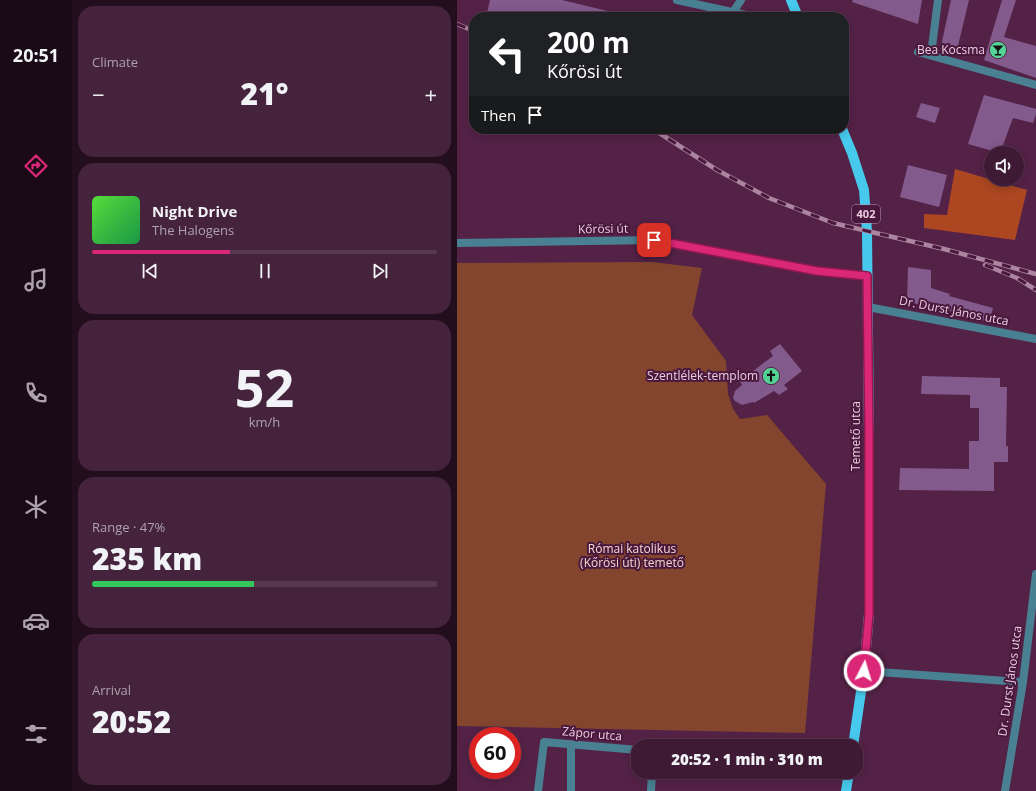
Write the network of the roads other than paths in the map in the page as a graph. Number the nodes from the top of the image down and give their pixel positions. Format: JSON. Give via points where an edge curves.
{"nodes":[{"id":1,"x":677,"y":0,"type":"edge"},
{"id":2,"x":741,"y":0,"type":"edge"},
{"id":3,"x":791,"y":0,"type":"edge"},
{"id":4,"x":937,"y":0,"type":"edge"},
{"id":5,"x":733,"y":12,"type":"joint"},
{"id":6,"x":796,"y":12,"type":"edge"},
{"id":7,"x":918,"y":52,"type":"dead end"},
{"id":8,"x":931,"y":55,"type":"junction"},
{"id":9,"x":1036,"y":85,"type":"edge"},
{"id":10,"x":844,"y":134,"type":"edge"},
{"id":11,"x":457,"y":243,"type":"edge"},
{"id":12,"x":867,"y":276,"type":"junction"},
{"id":13,"x":867,"y":307,"type":"junction"},
{"id":14,"x":1036,"y":339,"type":"edge"},
{"id":15,"x":1036,"y":574,"type":"edge"},
{"id":16,"x":864,"y":671,"type":"junction"},
{"id":17,"x":1023,"y":682,"type":"junction"},
{"id":18,"x":854,"y":739,"type":"edge"},
{"id":19,"x":571,"y":745,"type":"junction"},
{"id":20,"x":631,"y":749,"type":"edge"},
{"id":21,"x":652,"y":779,"type":"edge"},
{"id":22,"x":848,"y":779,"type":"edge"},
{"id":23,"x":538,"y":791,"type":"edge"},
{"id":24,"x":571,"y":791,"type":"edge"},
{"id":25,"x":651,"y":791,"type":"edge"},
{"id":26,"x":846,"y":791,"type":"edge"},
{"id":27,"x":1005,"y":791,"type":"edge"}],
"edges":[{"from":1,"to":5,"type":"street"},
{"from":2,"to":5,"type":"street"},
{"from":3,"to":6,"type":"main road"},
{"from":4,"to":8,"type":"street"},
{"from":7,"to":8,"type":"street"},
{"from":8,"to":9,"type":"street"},
{"from":10,"to":12,"type":"main road","name":"Temető utca","number":"402","via":[[864,190]]},
{"from":11,"to":12,"type":"street","name":"Kőrösi út","via":[[654,240],[817,271]]},
{"from":12,"to":13,"type":"main road","name":"Temető utca","number":"402"},
{"from":13,"to":14,"type":"street","name":"Dr. Durst János utca"},
{"from":13,"to":16,"type":"main road","name":"Temető utca","number":"402","via":[[869,614]]},
{"from":15,"to":17,"type":"street","name":"Dr. Durst János utca"},
{"from":16,"to":17,"type":"street"},
{"from":16,"to":18,"type":"main road","name":"Temető utca","number":"402"},
{"from":17,"to":27,"type":"street","name":"Dr. Durst János utca"},
{"from":19,"to":20,"type":"street","name":"Zápor utca"},
{"from":19,"to":23,"type":"street","name":"Zápor utca","via":[[544,742]]},
{"from":19,"to":24,"type":"street"},
{"from":21,"to":25,"type":"street"},
{"from":22,"to":26,"type":"main road"}]}
